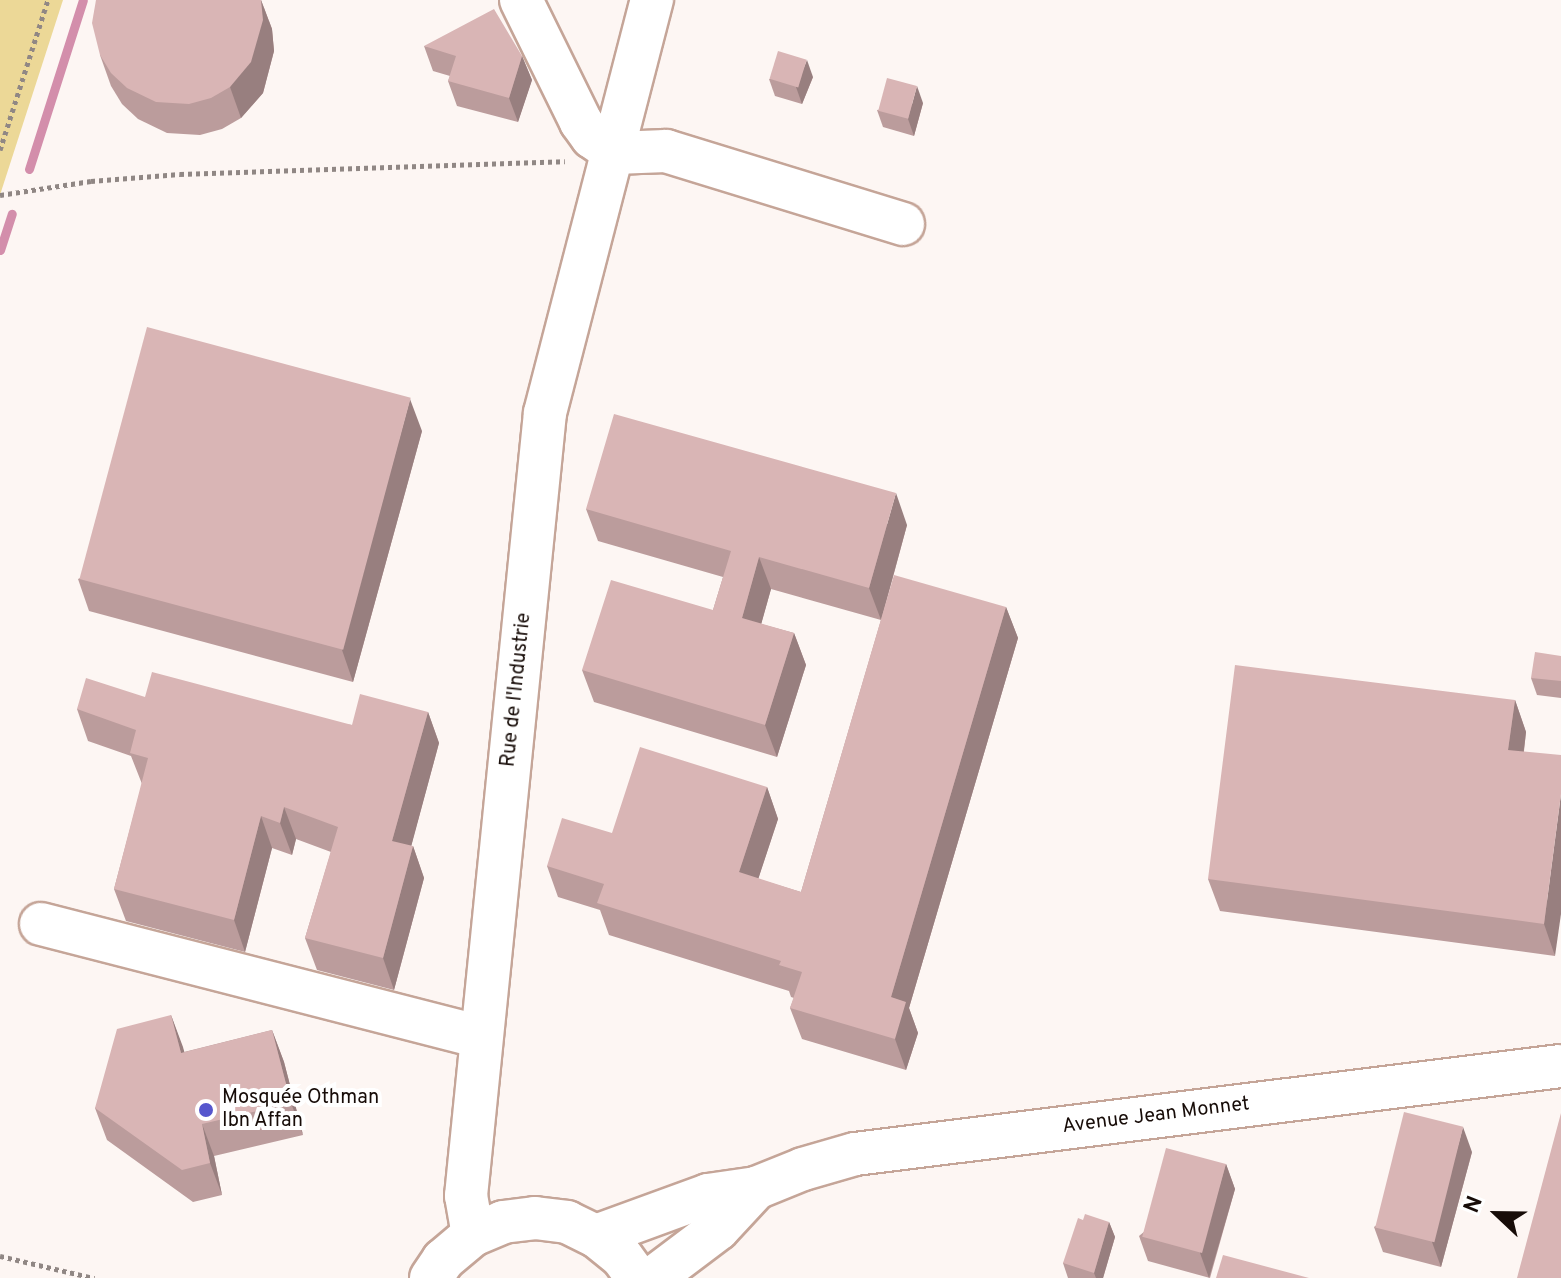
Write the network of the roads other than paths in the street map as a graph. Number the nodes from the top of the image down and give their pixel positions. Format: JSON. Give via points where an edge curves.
{"nodes":[{"id":1,"x":521,"y":0,"type":"edge"},
{"id":2,"x":652,"y":0,"type":"edge"},
{"id":3,"x":615,"y":153,"type":"junction"},
{"id":4,"x":903,"y":224,"type":"dead end"},
{"id":5,"x":41,"y":924,"type":"dead end"},
{"id":6,"x":480,"y":1037,"type":"junction"},
{"id":7,"x":1561,"y":1066,"type":"edge"},
{"id":8,"x":756,"y":1188,"type":"junction"},
{"id":9,"x":473,"y":1235,"type":"junction"},
{"id":10,"x":596,"y":1236,"type":"junction"},
{"id":11,"x":431,"y":1278,"type":"edge"},
{"id":12,"x":637,"y":1278,"type":"edge"},
{"id":13,"x":653,"y":1278,"type":"edge"}],
"edges":[{"from":1,"to":3,"type":"street","via":[[581,122]]},
{"from":2,"to":3,"type":"street","name":"Rue de l'Industrie"},
{"from":3,"to":4,"type":"street","via":[[666,151]]},
{"from":3,"to":6,"type":"street","name":"Rue de l'Industrie","via":[[545,413]]},
{"from":5,"to":6,"type":"street"},
{"from":6,"to":9,"type":"street","name":"Rue de l'Industrie","via":[[466,1196]]},
{"from":7,"to":8,"type":"street","name":"Avenue Jean Monnet","via":[[855,1154]]},
{"from":8,"to":10,"type":"street","name":"Avenue Jean Monnet","via":[[708,1195]]},
{"from":8,"to":13,"type":"street","name":"Avenue Jean Monnet","via":[[718,1229]]},
{"from":9,"to":10,"type":"street","via":[[503,1222],[535,1218],[567,1222]]},
{"from":9,"to":11,"type":"street"},
{"from":10,"to":12,"type":"street"}]}
